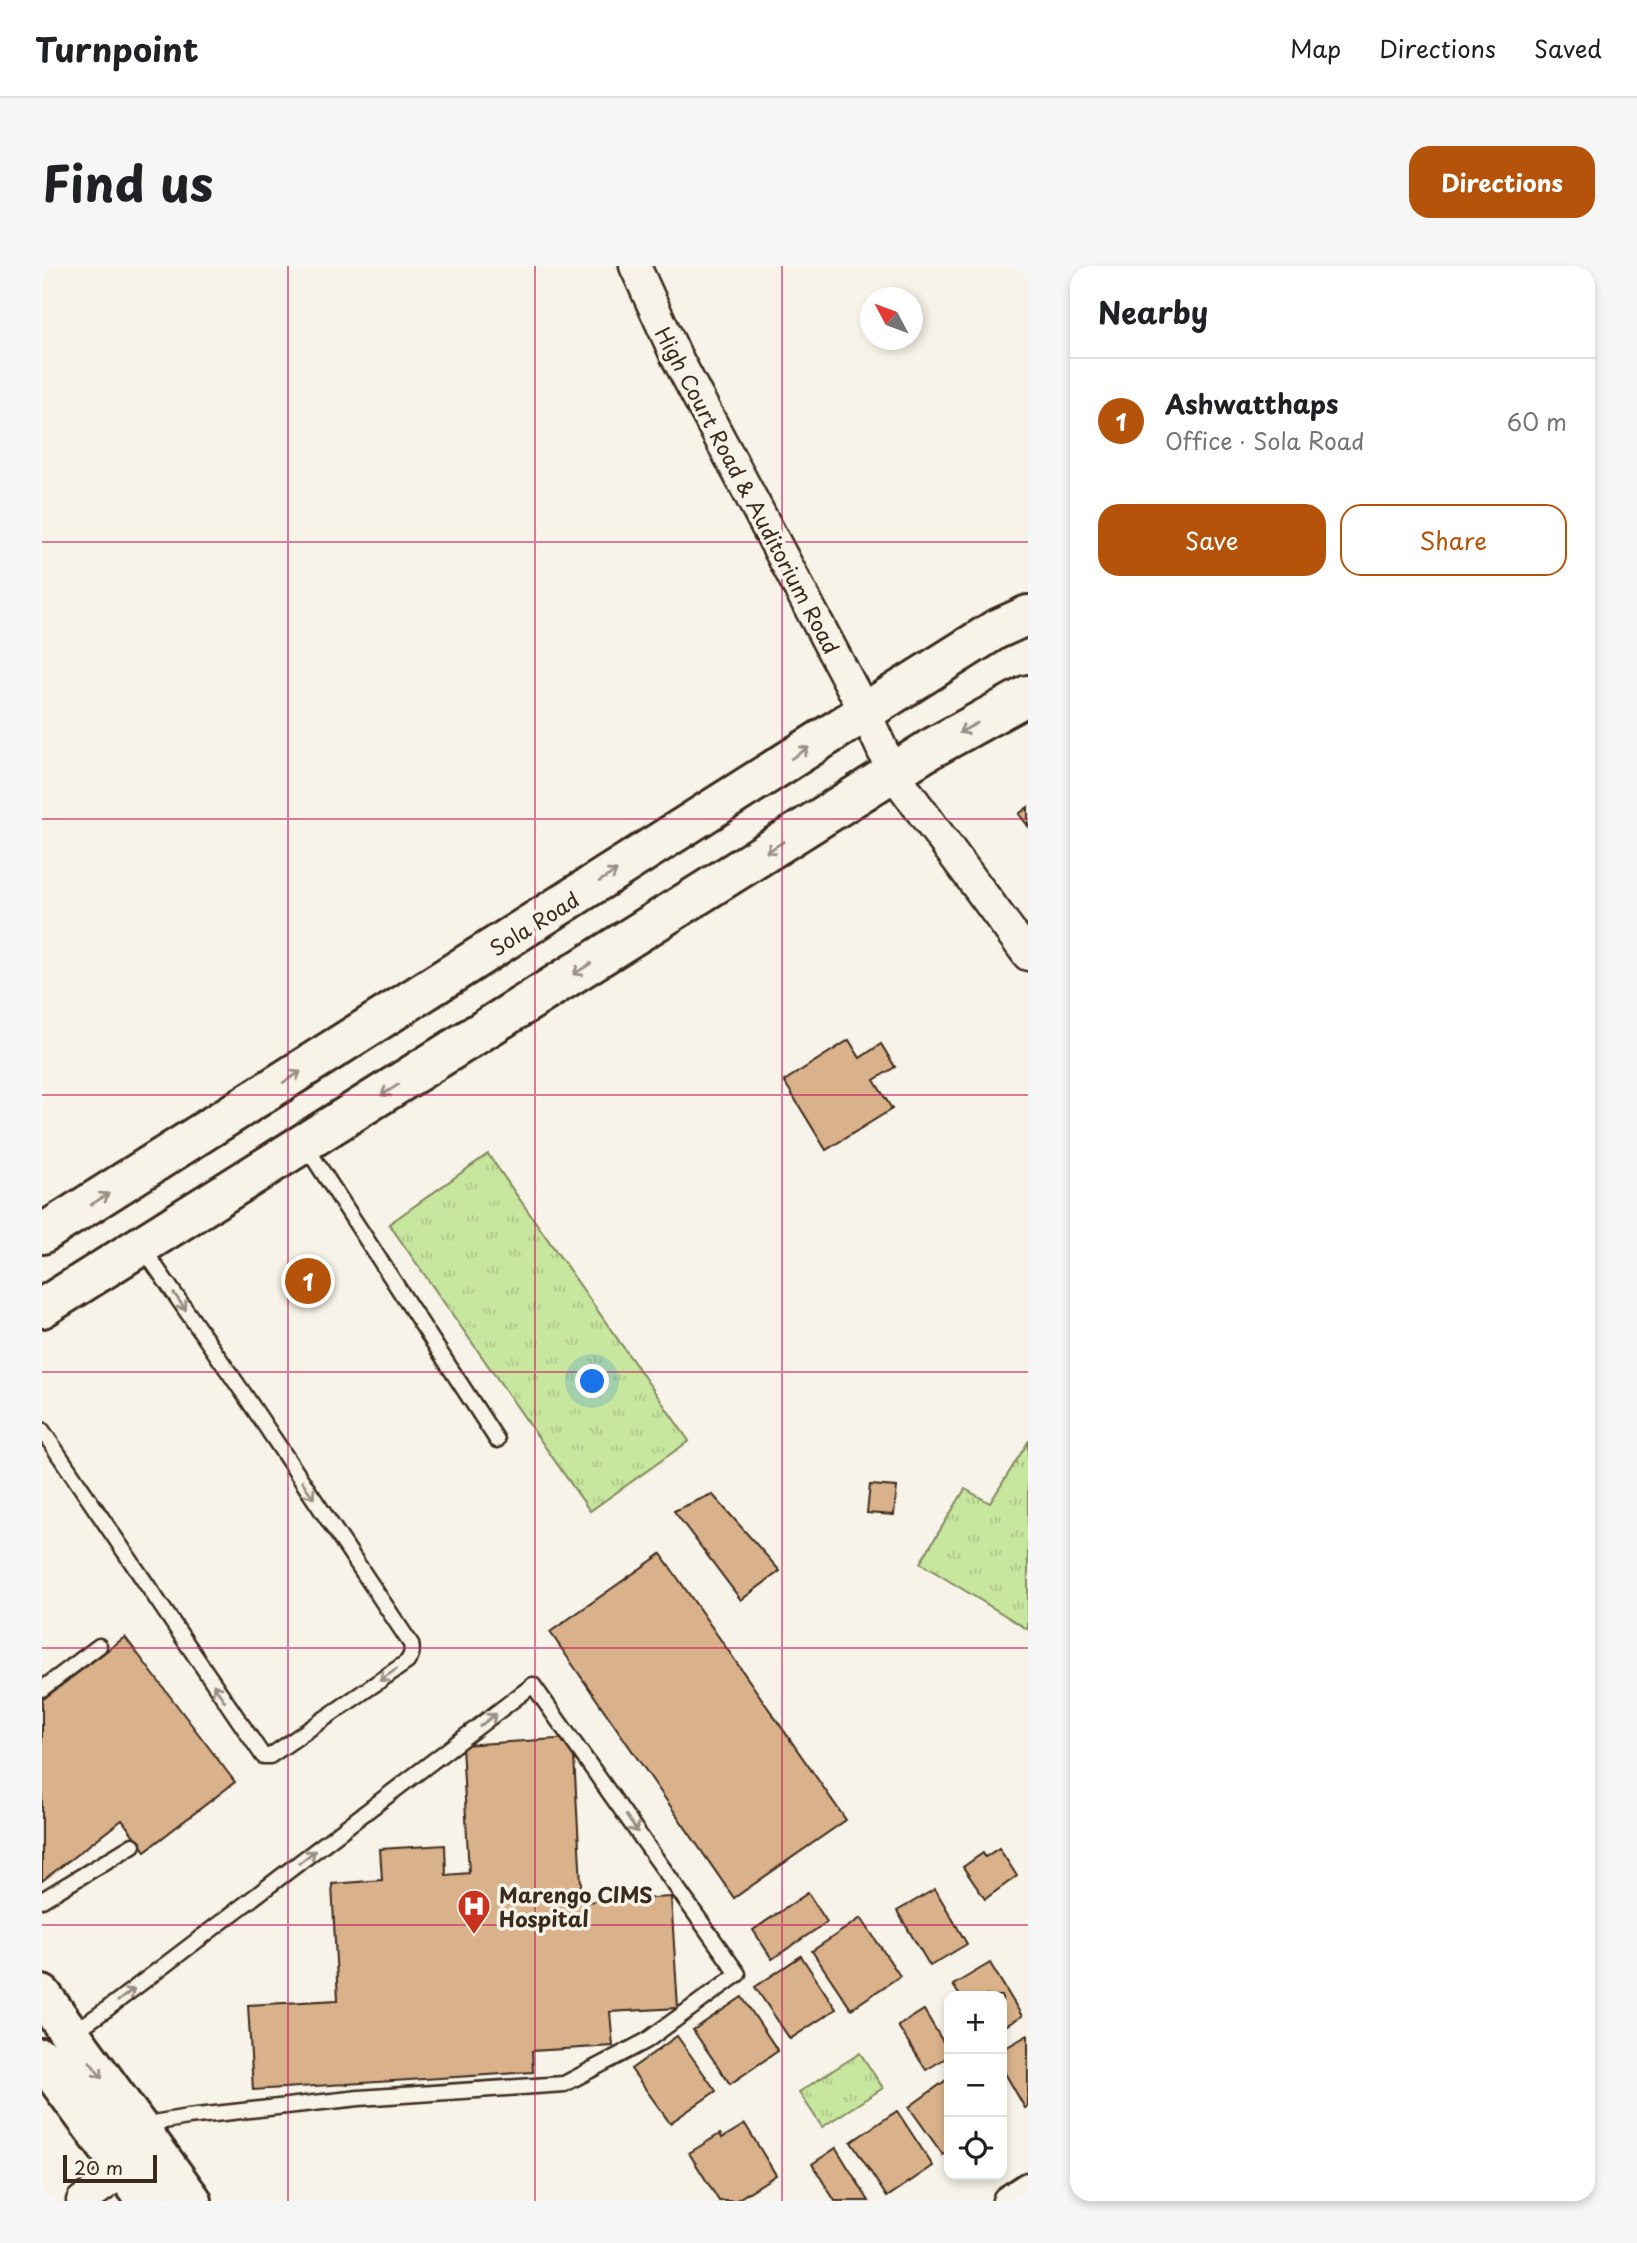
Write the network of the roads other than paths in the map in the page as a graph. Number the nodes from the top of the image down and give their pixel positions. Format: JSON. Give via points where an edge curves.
{"nodes":[{"id":1,"x":635,"y":266,"type":"edge"},
{"id":2,"x":1028,"y":615,"type":"edge"},
{"id":3,"x":1028,"y":695,"type":"edge"},
{"id":4,"x":865,"y":712,"type":"junction"},
{"id":5,"x":893,"y":773,"type":"junction"},
{"id":6,"x":1028,"y":955,"type":"edge"},
{"id":7,"x":304,"y":1144,"type":"junction"},
{"id":8,"x":42,"y":1234,"type":"edge"},
{"id":9,"x":141,"y":1246,"type":"junction"},
{"id":10,"x":42,"y":1308,"type":"edge"},
{"id":11,"x":42,"y":1430,"type":"edge"},
{"id":12,"x":497,"y":1440,"type":"dead end"},
{"id":13,"x":99,"y":1646,"type":"dead end"},
{"id":14,"x":42,"y":1689,"type":"edge"},
{"id":15,"x":133,"y":1845,"type":"dead end"},
{"id":16,"x":42,"y":1900,"type":"edge"},
{"id":17,"x":42,"y":1995,"type":"edge"},
{"id":18,"x":56,"y":2046,"type":"edge"},
{"id":19,"x":136,"y":2125,"type":"junction"},
{"id":20,"x":124,"y":2170,"type":"junction"},
{"id":21,"x":1028,"y":2188,"type":"edge"},
{"id":22,"x":82,"y":2201,"type":"edge"},
{"id":23,"x":146,"y":2201,"type":"edge"},
{"id":24,"x":192,"y":2201,"type":"edge"},
{"id":25,"x":1008,"y":2201,"type":"edge"}],
"edges":[{"from":1,"to":4,"type":"street","name":"High Court Road & Auditorium Road","via":[[676,356]]},
{"from":2,"to":4,"type":"main road","name":"Sola Road","via":[[995,630]]},
{"from":3,"to":5,"type":"main road","one_way":true},
{"from":4,"to":5,"type":"street","name":"High Court Road & Auditorium Road"},
{"from":8,"to":4,"type":"main road","name":"Sola Road","one_way":true},
{"from":5,"to":6,"type":"street","name":"High Court Road & Auditorium Road"},
{"from":5,"to":7,"type":"main road","one_way":true},
{"from":7,"to":9,"type":"main road"},
{"from":7,"to":12,"type":"lane"},
{"from":9,"to":10,"type":"main road"},
{"from":9,"to":11,"type":"lane","one_way":true,"via":[[411,1644],[411,1656],[270,1756],[263,1756]]},
{"from":13,"to":14,"type":"lane"},
{"from":15,"to":16,"type":"lane"},
{"from":17,"to":18,"type":"main road"},
{"from":18,"to":19,"type":"main road","one_way":true},
{"from":18,"to":19,"type":"lane","one_way":true,"via":[[534,1685],[738,1974],[646,2040],[564,2084],[359,2098]]},
{"from":18,"to":20,"type":"main road"},
{"from":19,"to":24,"type":"main road"},
{"from":20,"to":22,"type":"street"},
{"from":20,"to":23,"type":"main road"},
{"from":21,"to":25,"type":"street"}]}
